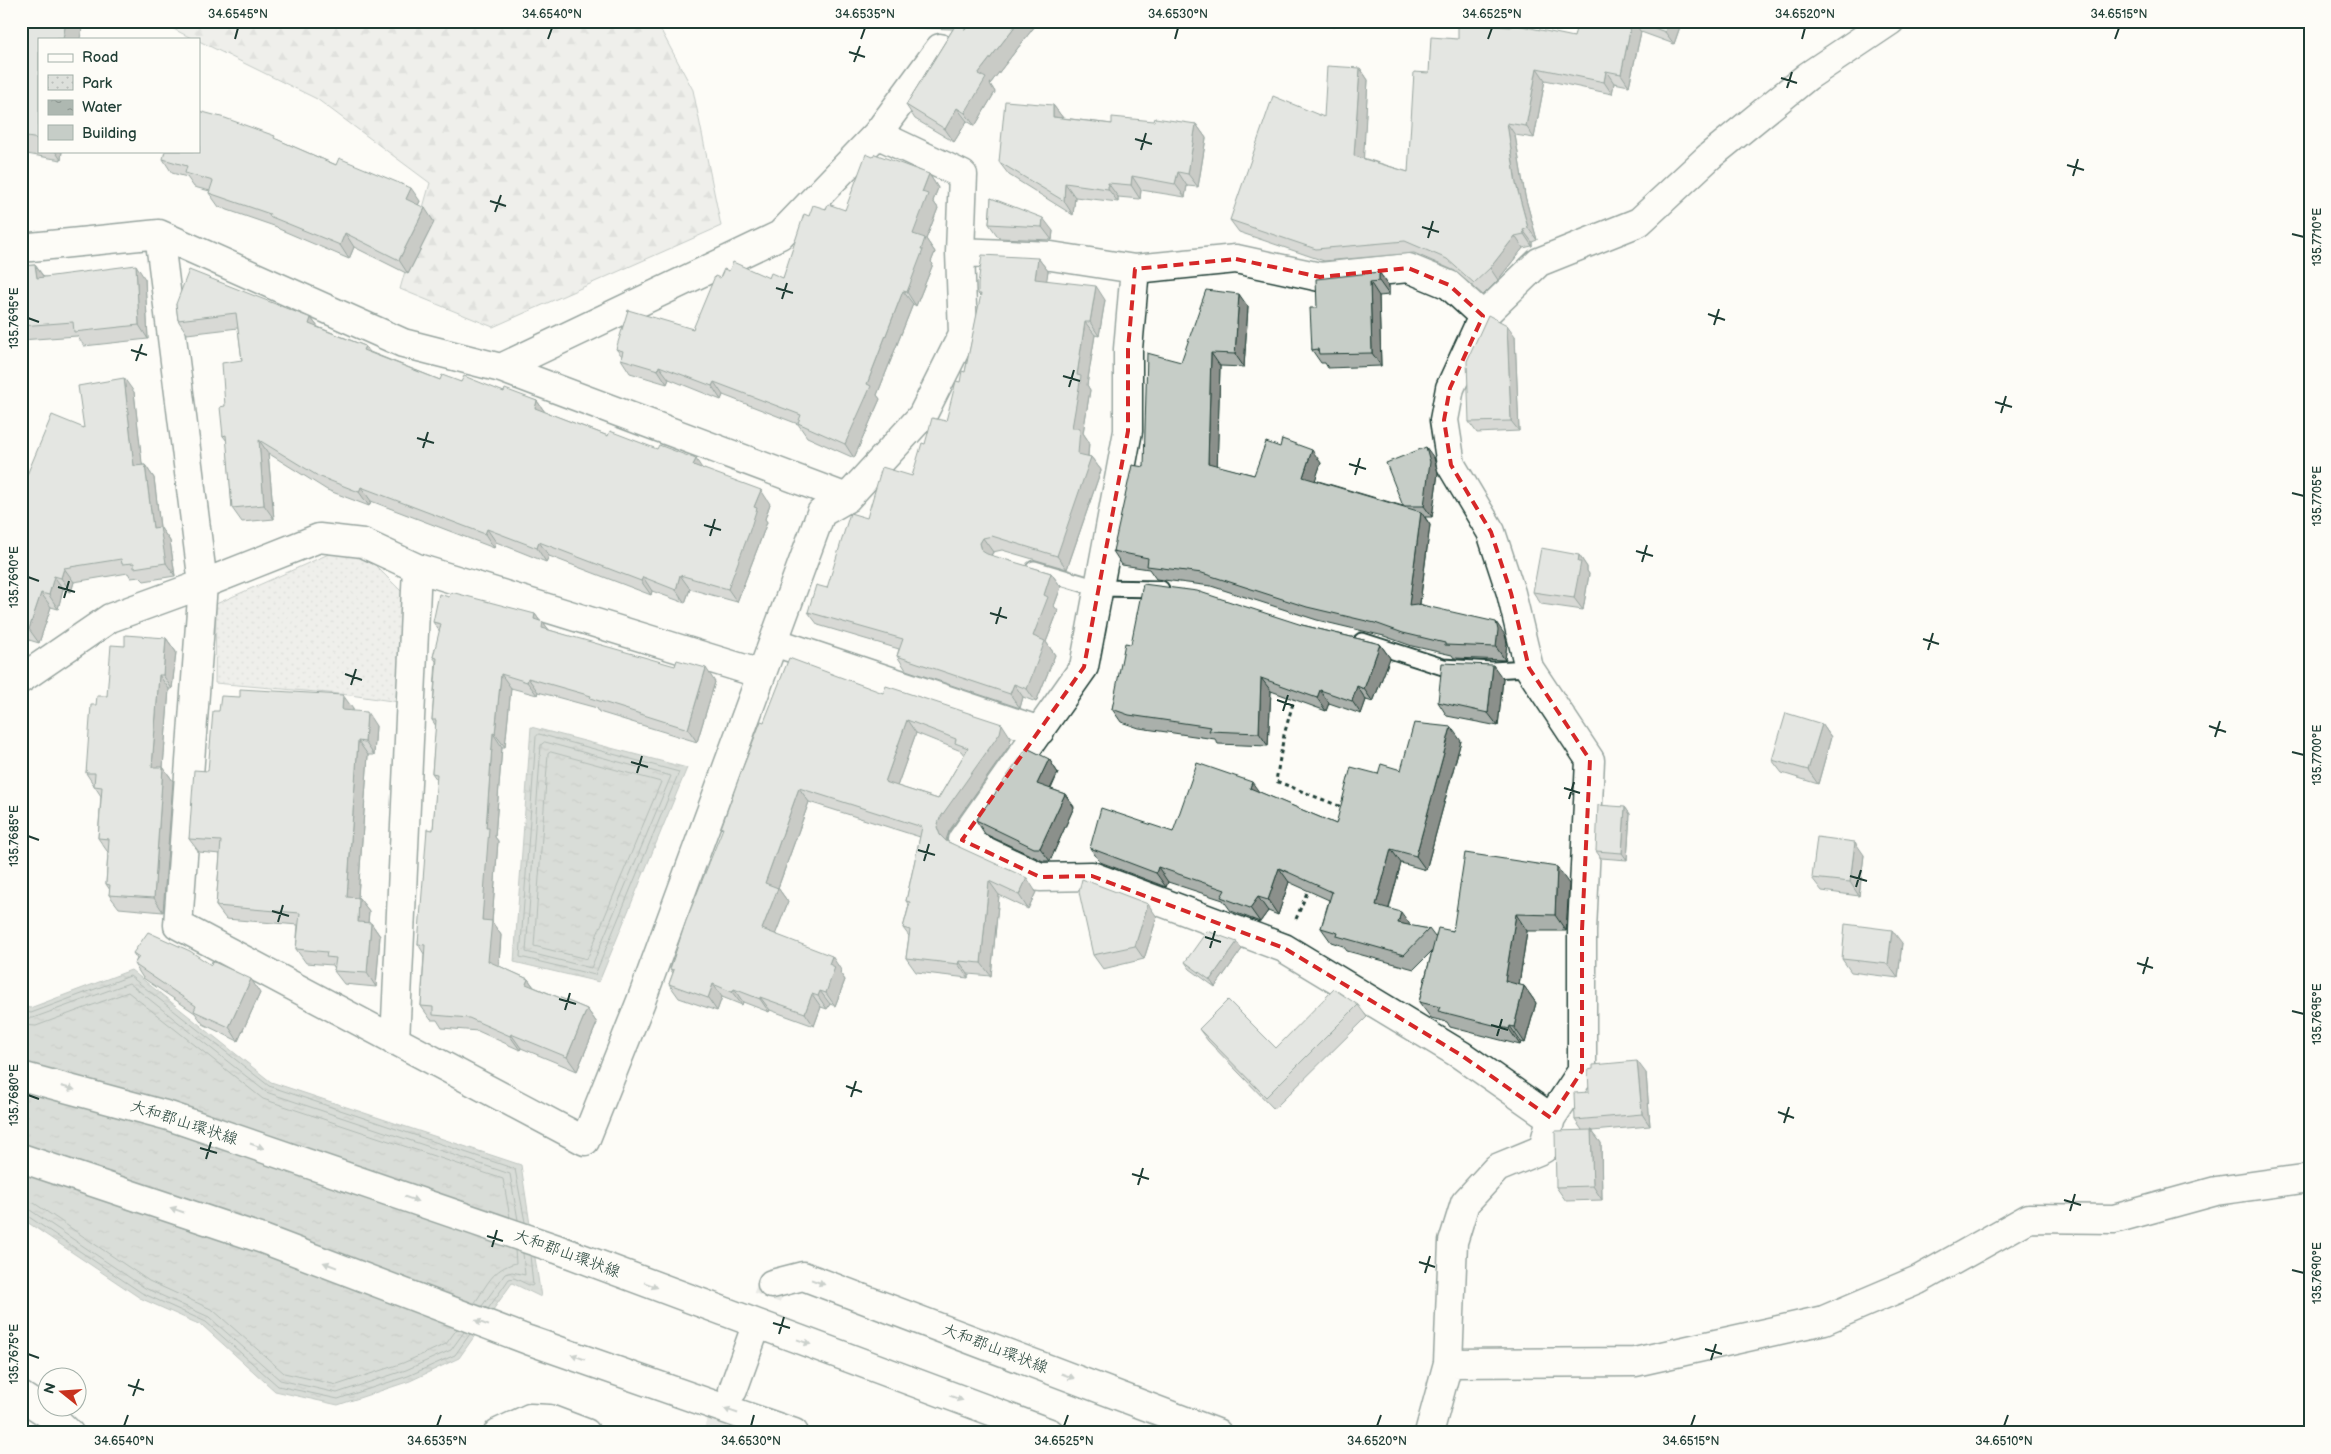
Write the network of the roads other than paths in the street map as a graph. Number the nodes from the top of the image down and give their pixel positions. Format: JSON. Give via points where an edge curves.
{"nodes":[{"id":1,"x":1890,"y":21,"type":"edge"},
{"id":2,"x":940,"y":48,"type":"edge"},
{"id":3,"x":877,"y":134,"type":"junction"},
{"id":4,"x":159,"y":234,"type":"junction"},
{"id":5,"x":21,"y":248,"type":"edge"},
{"id":6,"x":960,"y":252,"type":"junction"},
{"id":7,"x":1135,"y":270,"type":"junction"},
{"id":8,"x":1482,"y":316,"type":"junction"},
{"id":9,"x":501,"y":368,"type":"junction"},
{"id":10,"x":847,"y":498,"type":"junction"},
{"id":11,"x":1017,"y":564,"type":"edge"},
{"id":12,"x":417,"y":568,"type":"junction"},
{"id":13,"x":203,"y":584,"type":"junction"},
{"id":14,"x":1098,"y":588,"type":"junction"},
{"id":15,"x":1172,"y":590,"type":"edge"},
{"id":16,"x":1343,"y":636,"type":"edge"},
{"id":17,"x":774,"y":642,"type":"junction"},
{"id":18,"x":1529,"y":668,"type":"junction"},
{"id":19,"x":761,"y":674,"type":"junction"},
{"id":20,"x":21,"y":679,"type":"edge"},
{"id":21,"x":1040,"y":730,"type":"junction"},
{"id":22,"x":395,"y":1042,"type":"junction"},
{"id":23,"x":21,"y":1076,"type":"edge"},
{"id":24,"x":1551,"y":1118,"type":"junction"},
{"id":25,"x":21,"y":1158,"type":"edge"},
{"id":26,"x":2310,"y":1178,"type":"edge"},
{"id":27,"x":772,"y":1284,"type":"dead end"},
{"id":28,"x":752,"y":1337,"type":"tunnel mouth"},
{"id":29,"x":1448,"y":1363,"type":"junction"},
{"id":30,"x":733,"y":1390,"type":"tunnel mouth"},
{"id":31,"x":21,"y":1396,"type":"edge"},
{"id":32,"x":69,"y":1433,"type":"edge"},
{"id":33,"x":498,"y":1433,"type":"edge"},
{"id":34,"x":586,"y":1433,"type":"edge"},
{"id":35,"x":794,"y":1433,"type":"edge"},
{"id":36,"x":1050,"y":1433,"type":"edge"},
{"id":37,"x":1218,"y":1433,"type":"edge"},
{"id":38,"x":1429,"y":1433,"type":"edge"}],
"edges":[{"from":1,"to":8,"type":"street","via":[[1808,76],[1711,155],[1639,222],[1539,262]]},
{"from":2,"to":3,"type":"street"},
{"from":3,"to":6,"type":"street","via":[[963,175]]},
{"from":3,"to":9,"type":"street","via":[[780,235]]},
{"from":4,"to":5,"type":"street"},
{"from":4,"to":9,"type":"street","via":[[403,343]]},
{"from":4,"to":13,"type":"street"},
{"from":6,"to":7,"type":"street","via":[[1051,256]]},
{"from":6,"to":10,"type":"street","via":[[963,334],[922,416]]},
{"from":7,"to":8,"type":"street","via":[[1236,259],[1320,277],[1408,268],[1450,285]]},
{"from":7,"to":14,"type":"street","via":[[1128,349],[1128,431]]},
{"from":8,"to":18,"type":"street","via":[[1450,388],[1444,420],[1451,465],[1491,532],[1511,593]]},
{"from":9,"to":10,"type":"street"},
{"from":10,"to":17,"type":"street","via":[[821,513]]},
{"from":11,"to":14,"type":"lane"},
{"from":12,"to":13,"type":"street","via":[[364,543],[319,538]]},
{"from":12,"to":19,"type":"street"},
{"from":12,"to":22,"type":"street"},
{"from":13,"to":20,"type":"street","via":[[110,618]]},
{"from":13,"to":22,"type":"street","via":[[178,925]]},
{"from":14,"to":15,"type":"lane"},
{"from":14,"to":21,"type":"street","via":[[1084,667]]},
{"from":16,"to":18,"type":"lane","via":[[1444,667]]},
{"from":17,"to":19,"type":"street"},
{"from":17,"to":21,"type":"street"},
{"from":18,"to":24,"type":"street","via":[[1590,760],[1582,930],[1582,1071]]},
{"from":19,"to":22,"type":"street","via":[[641,1001],[585,1141]]},
{"from":21,"to":24,"type":"street","via":[[962,840],[1040,877],[1092,876],[1284,948],[1461,1055]]},
{"from":23,"to":36,"type":"street","name":"大和郡山環状線","one_way":true,"via":[[169,1116],[557,1249]]},
{"from":24,"to":29,"type":"street","via":[[1543,1150],[1497,1168],[1465,1203],[1453,1242]]},
{"from":35,"to":25,"type":"street","one_way":true,"via":[[528,1340],[263,1239]]},
{"from":26,"to":29,"type":"street","via":[[2216,1191],[2114,1219],[2029,1218],[1918,1280],[1824,1320],[1635,1362]]},
{"from":27,"to":37,"type":"street","name":"大和郡山環状線","one_way":true,"via":[[803,1276]]},
{"from":28,"to":30,"type":"street"},
{"from":29,"to":38,"type":"street"},
{"from":31,"to":32,"type":"street","via":[[50,1415]]},
{"from":33,"to":34,"type":"street","via":[[530,1418],[549,1419]]}]}
